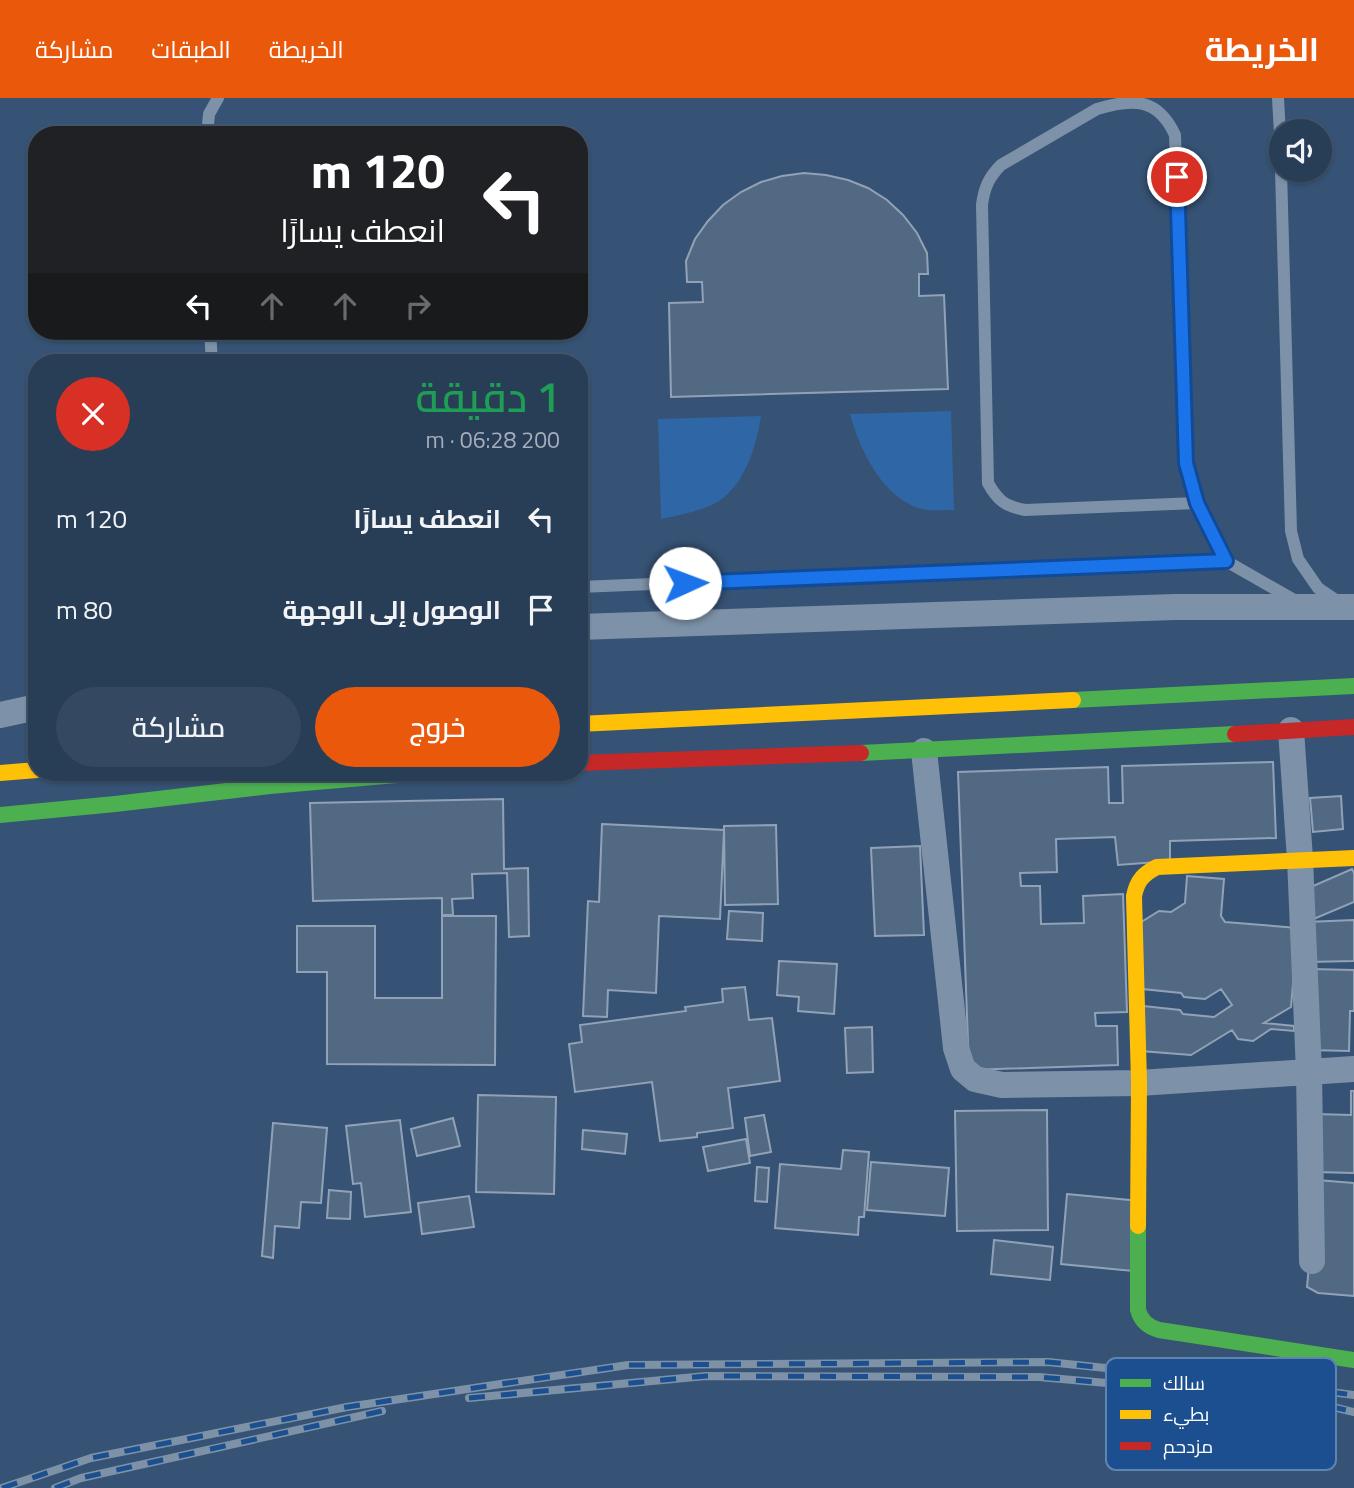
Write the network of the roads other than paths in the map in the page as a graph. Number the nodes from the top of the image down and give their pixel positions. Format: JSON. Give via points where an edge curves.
{"nodes":[{"id":1,"x":218,"y":98,"type":"edge"},
{"id":2,"x":1278,"y":98,"type":"edge"},
{"id":3,"x":1279,"y":119,"type":"edge"},
{"id":4,"x":208,"y":126,"type":"edge"},
{"id":5,"x":1282,"y":182,"type":"edge"},
{"id":6,"x":1197,"y":503,"type":"junction"},
{"id":7,"x":1226,"y":561,"type":"junction"},
{"id":8,"x":588,"y":587,"type":"edge"},
{"id":9,"x":1306,"y":607,"type":"junction"},
{"id":10,"x":1350,"y":607,"type":"edge"},
{"id":11,"x":588,"y":627,"type":"edge"},
{"id":12,"x":1354,"y":686,"type":"edge"},
{"id":13,"x":28,"y":709,"type":"edge"},
{"id":14,"x":0,"y":715,"type":"edge"},
{"id":15,"x":588,"y":724,"type":"edge"},
{"id":16,"x":1354,"y":727,"type":"edge"},
{"id":17,"x":1291,"y":730,"type":"junction"},
{"id":18,"x":924,"y":751,"type":"junction"},
{"id":19,"x":588,"y":764,"type":"edge"},
{"id":20,"x":28,"y":770,"type":"edge"},
{"id":21,"x":0,"y":773,"type":"edge"},
{"id":22,"x":328,"y":781,"type":"edge"},
{"id":23,"x":0,"y":815,"type":"edge"},
{"id":24,"x":1354,"y":858,"type":"edge"},
{"id":25,"x":1300,"y":859,"type":"junction"},
{"id":26,"x":1354,"y":1069,"type":"edge"},
{"id":27,"x":1309,"y":1072,"type":"junction"},
{"id":28,"x":1139,"y":1083,"type":"junction"},
{"id":29,"x":1312,"y":1261,"type":"dead end"},
{"id":30,"x":1354,"y":1360,"type":"edge"}],
"edges":[{"from":1,"to":4,"type":"lane"},
{"from":2,"to":3,"type":"lane"},
{"from":5,"to":10,"type":"lane","via":[[1291,531],[1298,559],[1318,589]]},
{"from":6,"to":6,"type":"lane","via":[[1186,463],[1175,135],[1157,108],[1127,98],[1111,101],[1001,165],[984,190],[988,483],[1002,503],[1025,510]]},
{"from":6,"to":7,"type":"lane"},
{"from":7,"to":8,"type":"lane"},
{"from":7,"to":9,"type":"lane"},
{"from":9,"to":10,"type":"street"},
{"from":9,"to":11,"type":"street"},
{"from":12,"to":15,"type":"main road"},
{"from":13,"to":14,"type":"street"},
{"from":16,"to":17,"type":"main road"},
{"from":17,"to":18,"type":"main road"},
{"from":17,"to":25,"type":"street"},
{"from":18,"to":19,"type":"main road"},
{"from":18,"to":28,"type":"street","via":[[956,1048],[963,1069],[975,1079],[1002,1085]]},
{"from":20,"to":21,"type":"main road"},
{"from":22,"to":23,"type":"main road"},
{"from":24,"to":25,"type":"main road"},
{"from":25,"to":27,"type":"street"},
{"from":25,"to":28,"type":"main road","via":[[1157,867],[1144,873],[1133,896]]},
{"from":26,"to":27,"type":"street"},
{"from":27,"to":28,"type":"street"},
{"from":27,"to":29,"type":"street"},
{"from":28,"to":30,"type":"main road","via":[[1140,1318],[1159,1331]]}]}
